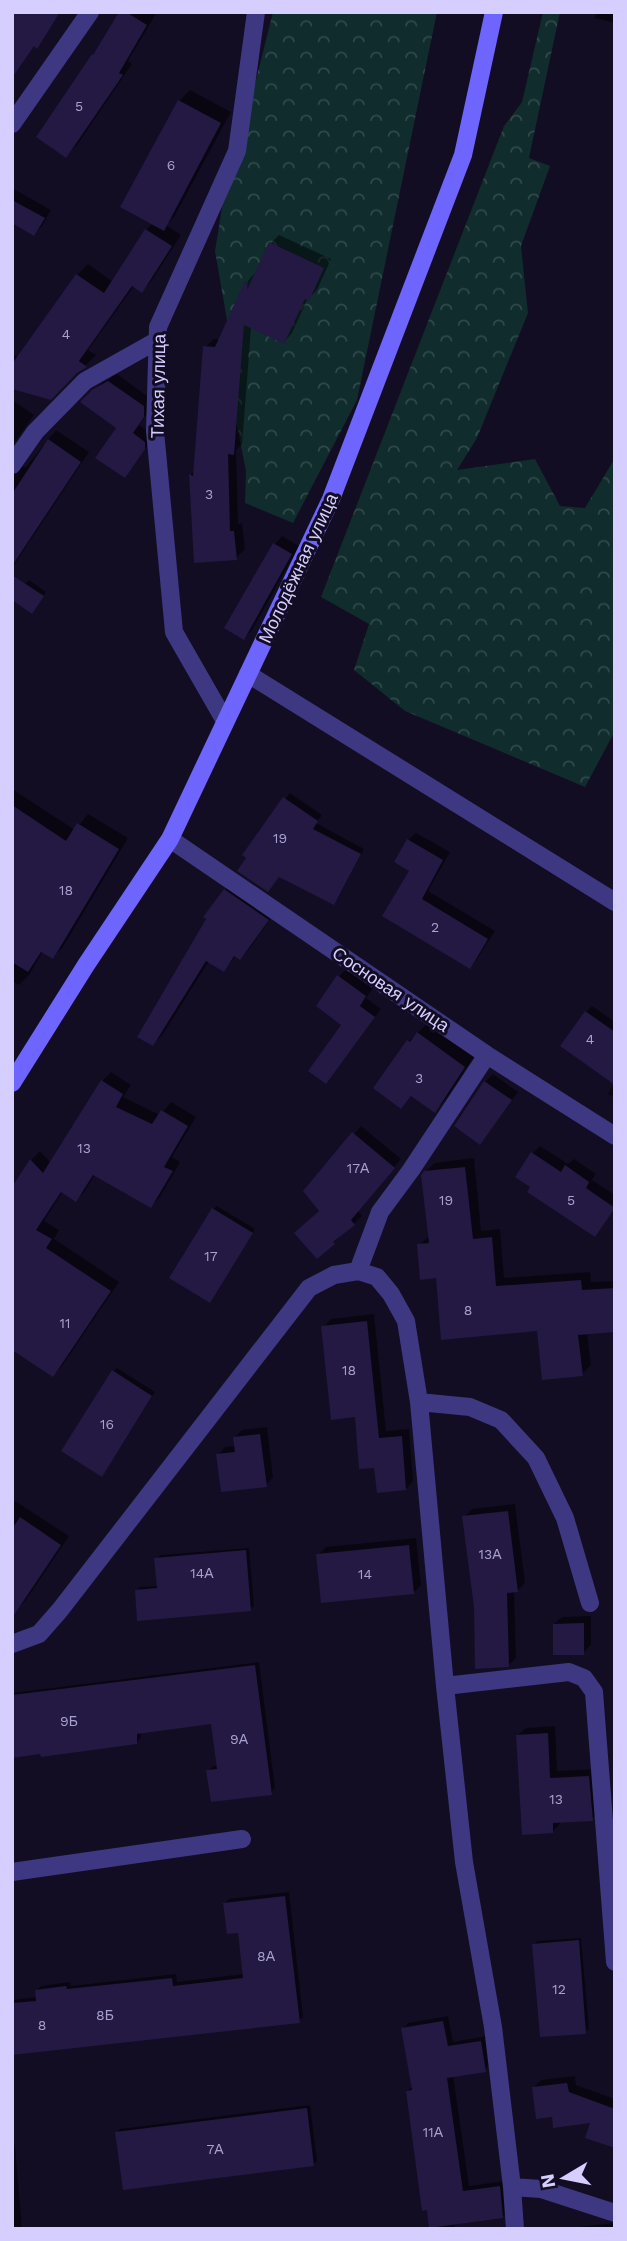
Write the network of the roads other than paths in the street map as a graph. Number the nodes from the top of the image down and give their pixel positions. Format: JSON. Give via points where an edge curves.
{"nodes":[{"id":1,"x":90,"y":12,"type":"edge"},
{"id":2,"x":256,"y":12,"type":"edge"},
{"id":3,"x":494,"y":12,"type":"edge"},
{"id":4,"x":12,"y":124,"type":"edge"},
{"id":5,"x":158,"y":340,"type":"junction"},
{"id":6,"x":12,"y":465,"type":"edge"},
{"id":7,"x":248,"y":674,"type":"junction"},
{"id":8,"x":225,"y":722,"type":"junction"},
{"id":9,"x":170,"y":839,"type":"junction"},
{"id":10,"x":615,"y":902,"type":"edge"},
{"id":11,"x":487,"y":1055,"type":"junction"},
{"id":12,"x":12,"y":1083,"type":"edge"},
{"id":13,"x":615,"y":1136,"type":"edge"},
{"id":14,"x":358,"y":1271,"type":"junction"},
{"id":15,"x":419,"y":1402,"type":"junction"},
{"id":16,"x":590,"y":1603,"type":"dead end"},
{"id":17,"x":12,"y":1644,"type":"edge"},
{"id":18,"x":445,"y":1686,"type":"junction"},
{"id":19,"x":242,"y":1839,"type":"dead end"},
{"id":20,"x":12,"y":1872,"type":"edge"},
{"id":21,"x":615,"y":1962,"type":"edge"},
{"id":22,"x":512,"y":2187,"type":"junction"},
{"id":23,"x":615,"y":2213,"type":"edge"},
{"id":24,"x":515,"y":2229,"type":"edge"}],
"edges":[{"from":1,"to":4,"type":"street"},
{"from":2,"to":5,"type":"street","name":"Тихая улица","via":[[237,150],[158,327]]},
{"from":3,"to":7,"type":"main road","name":"Молодёжная улица","via":[[463,155],[331,499]]},
{"from":5,"to":6,"type":"street","via":[[85,381],[35,432]]},
{"from":5,"to":8,"type":"street","name":"Тихая улица","via":[[155,431],[174,632]]},
{"from":7,"to":8,"type":"main road","name":"Молодёжная улица"},
{"from":7,"to":10,"type":"street"},
{"from":8,"to":9,"type":"main road","name":"Молодёжная улица"},
{"from":9,"to":11,"type":"street","name":"Сосновая улица"},
{"from":9,"to":12,"type":"main road","name":"Молодёжная улица"},
{"from":11,"to":13,"type":"street","name":"Сосновая улица"},
{"from":11,"to":14,"type":"street","via":[[380,1212]]},
{"from":14,"to":15,"type":"street","via":[[377,1277],[407,1321]]},
{"from":14,"to":17,"type":"street","via":[[334,1275],[309,1288],[46,1626],[39,1634]]},
{"from":15,"to":16,"type":"street","via":[[470,1407],[501,1420],[536,1458],[565,1518]]},
{"from":15,"to":18,"type":"street"},
{"from":18,"to":21,"type":"street","via":[[569,1672],[584,1678],[594,1692]]},
{"from":18,"to":22,"type":"street","via":[[464,1862],[493,2027]]},
{"from":19,"to":20,"type":"street"},
{"from":22,"to":23,"type":"street","via":[[541,2189]]},
{"from":22,"to":24,"type":"street"}]}
